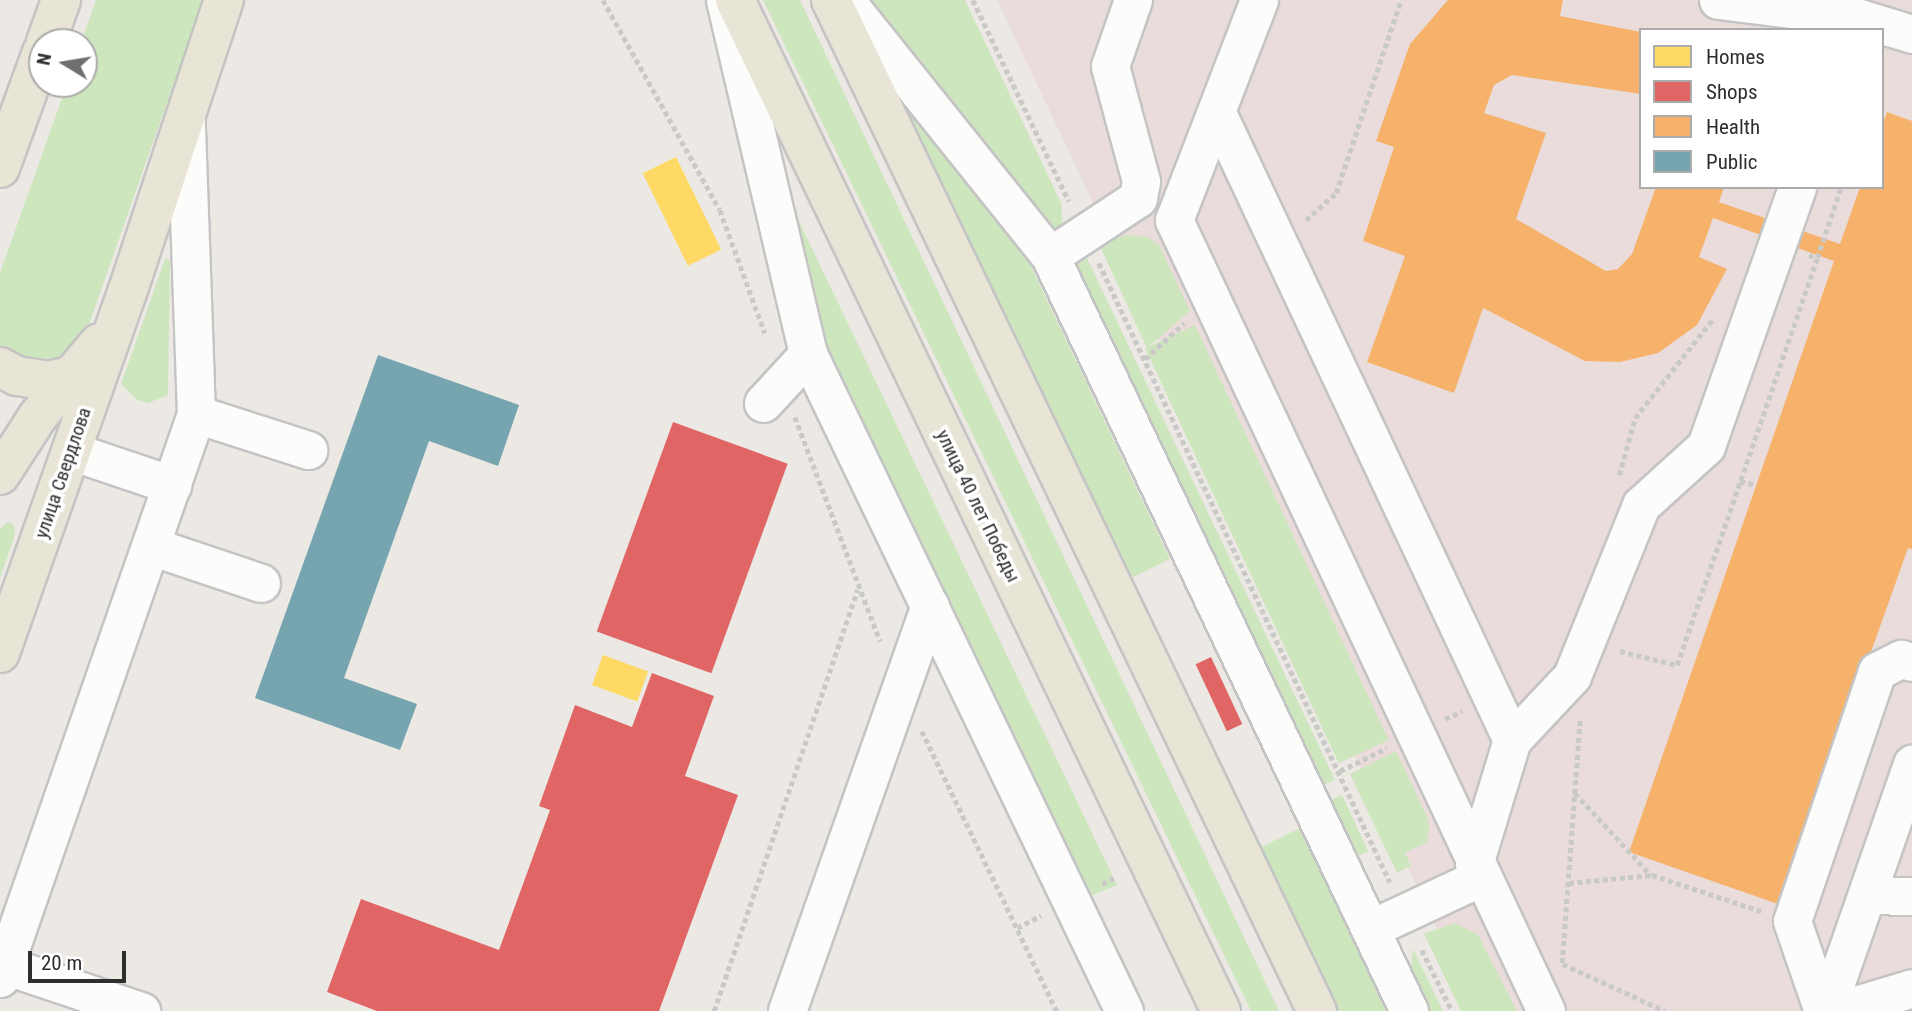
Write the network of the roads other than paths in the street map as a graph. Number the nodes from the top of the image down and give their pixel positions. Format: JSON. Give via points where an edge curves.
{"nodes":[{"id":1,"x":61,"y":0,"type":"edge"},
{"id":2,"x":224,"y":0,"type":"edge"},
{"id":3,"x":725,"y":0,"type":"edge"},
{"id":4,"x":735,"y":0,"type":"edge"},
{"id":5,"x":831,"y":0,"type":"edge"},
{"id":6,"x":845,"y":0,"type":"edge"},
{"id":7,"x":1133,"y":0,"type":"edge"},
{"id":8,"x":1259,"y":0,"type":"edge"},
{"id":9,"x":1718,"y":0,"type":"edge"},
{"id":10,"x":1801,"y":5,"type":"edge"},
{"id":11,"x":1854,"y":23,"type":"edge"},
{"id":12,"x":51,"y":28,"type":"edge"},
{"id":13,"x":1880,"y":28,"type":"edge"},
{"id":14,"x":1884,"y":29,"type":"edge"},
{"id":15,"x":1912,"y":34,"type":"edge"},
{"id":16,"x":28,"y":72,"type":"edge"},
{"id":17,"x":28,"y":91,"type":"edge"},
{"id":18,"x":0,"y":110,"type":"edge"},
{"id":19,"x":185,"y":110,"type":"junction"},
{"id":20,"x":1218,"y":115,"type":"junction"},
{"id":21,"x":0,"y":168,"type":"edge"},
{"id":22,"x":1796,"y":189,"type":"edge"},
{"id":23,"x":1050,"y":256,"type":"junction"},
{"id":24,"x":127,"y":293,"type":"junction"},
{"id":25,"x":808,"y":354,"type":"junction"},
{"id":26,"x":0,"y":367,"type":"edge"},
{"id":27,"x":74,"y":375,"type":"junction"},
{"id":28,"x":763,"y":403,"type":"dead end"},
{"id":29,"x":196,"y":414,"type":"junction"},
{"id":30,"x":308,"y":450,"type":"dead end"},
{"id":31,"x":71,"y":451,"type":"junction"},
{"id":32,"x":0,"y":475,"type":"edge"},
{"id":33,"x":172,"y":485,"type":"junction"},
{"id":34,"x":150,"y":546,"type":"junction"},
{"id":35,"x":261,"y":583,"type":"dead end"},
{"id":36,"x":930,"y":606,"type":"junction"},
{"id":37,"x":0,"y":653,"type":"edge"},
{"id":38,"x":1912,"y":662,"type":"edge"},
{"id":39,"x":1512,"y":740,"type":"junction"},
{"id":40,"x":1912,"y":764,"type":"edge"},
{"id":41,"x":1477,"y":871,"type":"junction"},
{"id":42,"x":1867,"y":895,"type":"junction"},
{"id":43,"x":1912,"y":896,"type":"edge"},
{"id":44,"x":1370,"y":929,"type":"junction"},
{"id":45,"x":2,"y":972,"type":"edge"},
{"id":46,"x":1912,"y":988,"type":"edge"},
{"id":47,"x":141,"y":1011,"type":"edge"},
{"id":48,"x":787,"y":1011,"type":"edge"},
{"id":49,"x":1124,"y":1011,"type":"edge"},
{"id":50,"x":1222,"y":1011,"type":"edge"},
{"id":51,"x":1317,"y":1011,"type":"edge"},
{"id":52,"x":1409,"y":1011,"type":"edge"},
{"id":53,"x":1546,"y":1011,"type":"edge"},
{"id":54,"x":1824,"y":1011,"type":"edge"},
{"id":55,"x":1836,"y":1011,"type":"edge"}],
"edges":[{"from":1,"to":12,"type":"main road"},
{"from":2,"to":19,"type":"main road","name":"улица Свердлова"},
{"from":3,"to":25,"type":"street"},
{"from":4,"to":50,"type":"main road","name":"улица 40 лет Победы"},
{"from":5,"to":51,"type":"main road"},
{"from":6,"to":23,"type":"street"},
{"from":7,"to":23,"type":"street","via":[[1110,66],[1141,181],[1138,198]]},
{"from":8,"to":20,"type":"street"},
{"from":9,"to":10,"type":"street"},
{"from":10,"to":11,"type":"street"},
{"from":11,"to":13,"type":"street"},
{"from":14,"to":15,"type":"street"},
{"from":16,"to":18,"type":"street"},
{"from":17,"to":21,"type":"main road"},
{"from":19,"to":24,"type":"main road","name":"улица Свердлова"},
{"from":19,"to":29,"type":"street"},
{"from":20,"to":39,"type":"street"},
{"from":20,"to":41,"type":"street","via":[[1174,220]]},
{"from":22,"to":39,"type":"street","via":[[1706,446],[1642,505],[1572,676]]},
{"from":23,"to":44,"type":"street"},
{"from":24,"to":27,"type":"main road","name":"улица Свердлова","via":[[93,354]]},
{"from":24,"to":31,"type":"main road","name":"улица Свердлова"},
{"from":25,"to":28,"type":"street"},
{"from":25,"to":36,"type":"street"},
{"from":26,"to":27,"type":"main road","via":[[17,376],[48,380]]},
{"from":27,"to":32,"type":"main road","name":"улица Свердлова","via":[[38,416]]},
{"from":29,"to":30,"type":"street"},
{"from":29,"to":33,"type":"street"},
{"from":31,"to":33,"type":"street"},
{"from":31,"to":37,"type":"main road","name":"улица Свердлова"},
{"from":33,"to":34,"type":"street"},
{"from":34,"to":35,"type":"street"},
{"from":34,"to":45,"type":"street"},
{"from":36,"to":48,"type":"street"},
{"from":36,"to":49,"type":"street"},
{"from":38,"to":54,"type":"street","via":[[1901,659],[1877,671],[1792,921]]},
{"from":39,"to":41,"type":"street"},
{"from":40,"to":42,"type":"street"},
{"from":41,"to":44,"type":"street"},
{"from":41,"to":53,"type":"street"},
{"from":42,"to":43,"type":"street"},
{"from":42,"to":54,"type":"street"},
{"from":44,"to":52,"type":"street"},
{"from":45,"to":47,"type":"street"},
{"from":46,"to":55,"type":"street"}]}
